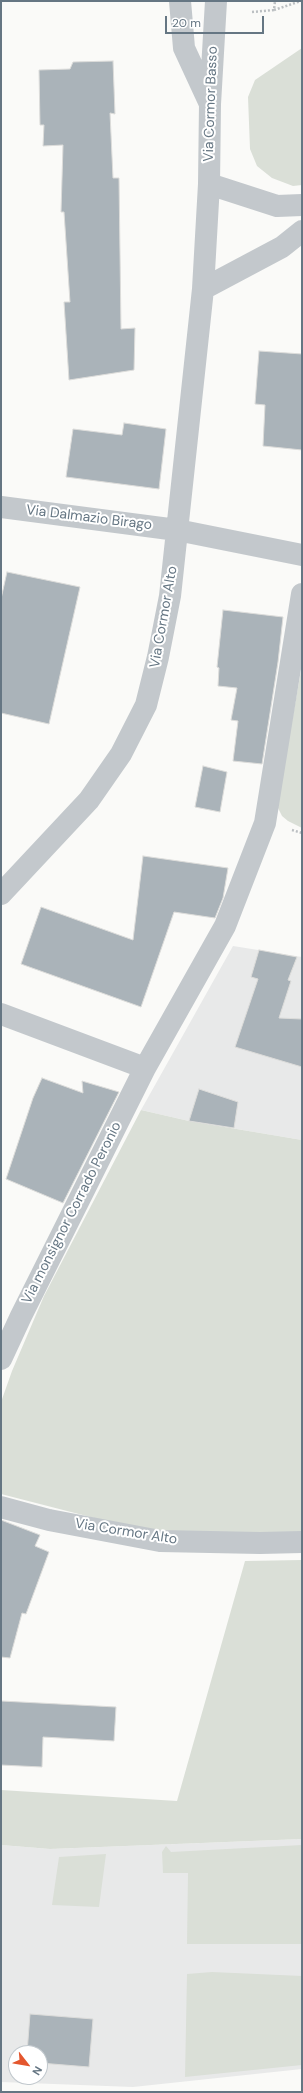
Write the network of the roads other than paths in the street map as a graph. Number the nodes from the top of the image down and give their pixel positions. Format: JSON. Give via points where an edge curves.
{"nodes":[{"id":1,"x":180,"y":1,"type":"edge"},
{"id":2,"x":216,"y":1,"type":"edge"},
{"id":3,"x":210,"y":104,"type":"junction"},
{"id":4,"x":209,"y":184,"type":"junction"},
{"id":5,"x":302,"y":205,"type":"edge"},
{"id":6,"x":302,"y":231,"type":"edge"},
{"id":7,"x":203,"y":289,"type":"junction"},
{"id":8,"x":1,"y":507,"type":"edge"},
{"id":9,"x":177,"y":530,"type":"junction"},
{"id":10,"x":302,"y":555,"type":"edge"},
{"id":11,"x":302,"y":594,"type":"edge"},
{"id":12,"x":1,"y":894,"type":"edge"},
{"id":13,"x":1,"y":1014,"type":"edge"},
{"id":14,"x":145,"y":1068,"type":"junction"},
{"id":15,"x":1,"y":1360,"type":"edge"},
{"id":16,"x":1,"y":1507,"type":"edge"},
{"id":17,"x":302,"y":1542,"type":"edge"}],
"edges":[{"from":1,"to":3,"type":"street","via":[[184,48]]},
{"from":2,"to":3,"type":"street","name":"Via Cormor Basso"},
{"from":3,"to":4,"type":"street","name":"Via Cormor Basso"},
{"from":4,"to":5,"type":"street","via":[[277,206]]},
{"from":4,"to":7,"type":"street","name":"Via Cormor Alto"},
{"from":6,"to":7,"type":"street","via":[[282,248]]},
{"from":7,"to":9,"type":"street","name":"Via Cormor Alto"},
{"from":8,"to":9,"type":"street","name":"Via Dalmazio Birago"},
{"from":9,"to":10,"type":"street","name":"Via Dalmazio Birago"},
{"from":9,"to":12,"type":"street","name":"Via Cormor Alto","via":[[170,596],[146,705],[121,754],[89,800]]},
{"from":11,"to":14,"type":"street","name":"Via monsignor Corrado Peronio","via":[[264,823],[224,926]]},
{"from":13,"to":14,"type":"street"},
{"from":14,"to":15,"type":"street","name":"Via monsignor Corrado Peronio"},
{"from":16,"to":17,"type":"street","name":"Via Cormor Alto","via":[[49,1520],[160,1541]]}]}
